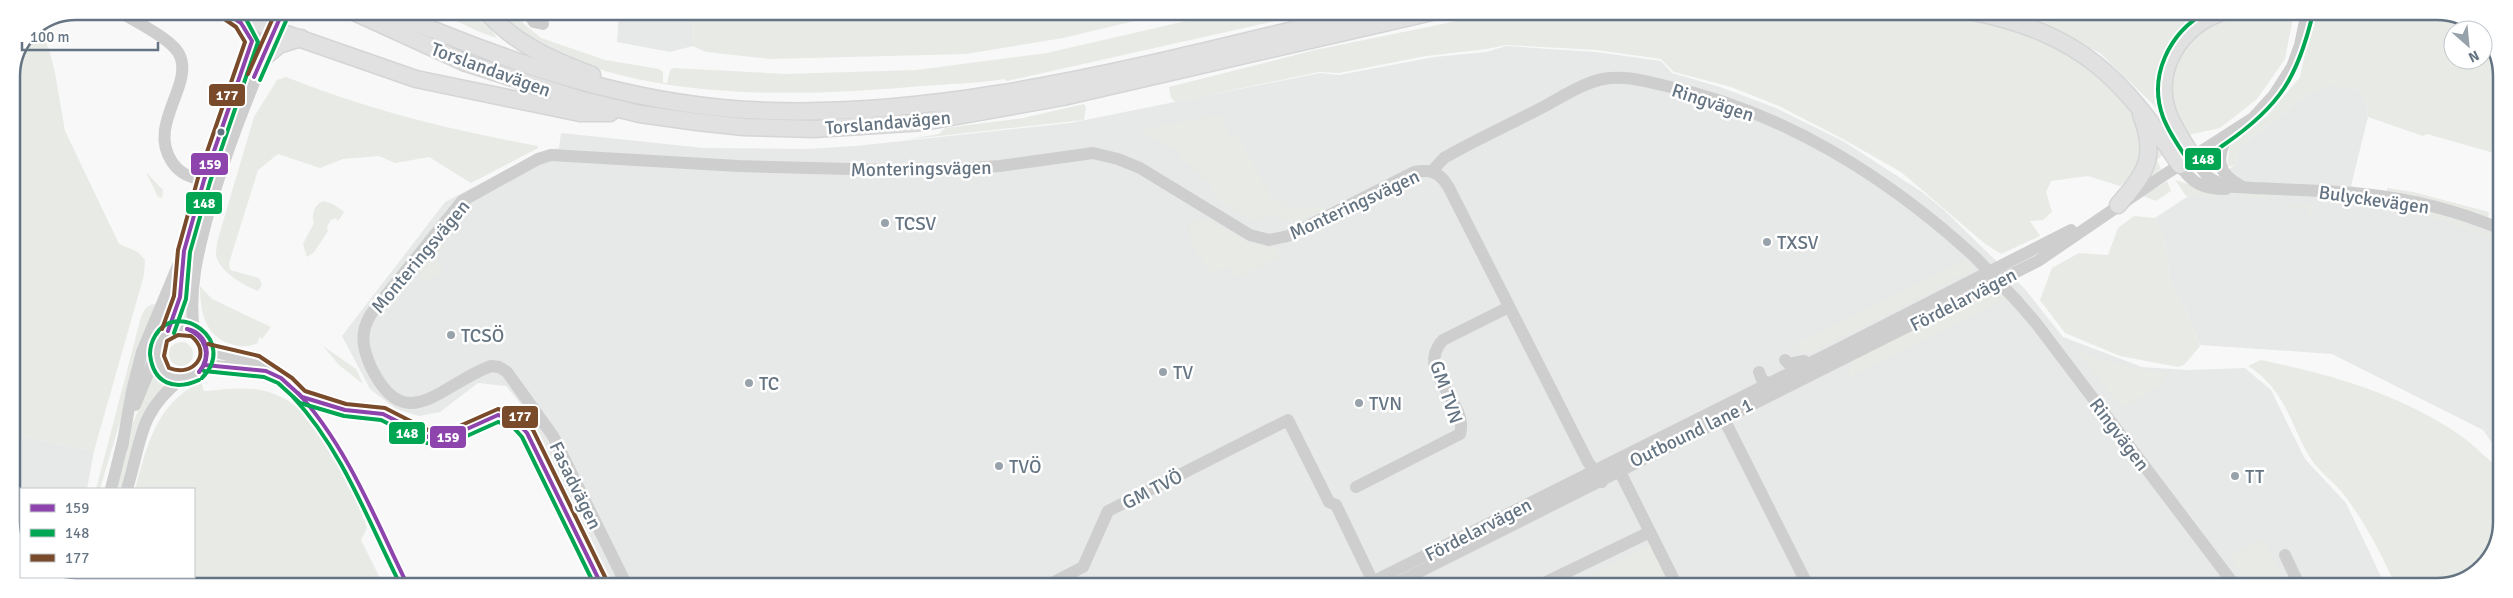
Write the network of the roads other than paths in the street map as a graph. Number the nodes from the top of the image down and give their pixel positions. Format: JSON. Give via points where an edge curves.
{"nodes":[{"id":1,"x":133,"y":20,"type":"edge"},
{"id":2,"x":236,"y":20,"type":"edge"},
{"id":3,"x":261,"y":20,"type":"edge"},
{"id":4,"x":264,"y":20,"type":"edge"},
{"id":5,"x":279,"y":20,"type":"edge"},
{"id":6,"x":372,"y":20,"type":"edge"},
{"id":7,"x":411,"y":20,"type":"edge"},
{"id":8,"x":494,"y":20,"type":"edge"},
{"id":9,"x":533,"y":20,"type":"edge"},
{"id":10,"x":1334,"y":20,"type":"edge"},
{"id":11,"x":1397,"y":20,"type":"edge"},
{"id":12,"x":2003,"y":20,"type":"edge"},
{"id":13,"x":2206,"y":20,"type":"edge"},
{"id":14,"x":2305,"y":20,"type":"edge"},
{"id":15,"x":543,"y":24,"type":"dead end"},
{"id":16,"x":275,"y":30,"type":"junction"},
{"id":17,"x":300,"y":38,"type":"junction"},
{"id":18,"x":252,"y":41,"type":"junction"},
{"id":19,"x":262,"y":59,"type":"junction"},
{"id":20,"x":640,"y":94,"type":"junction"},
{"id":21,"x":2136,"y":101,"type":"junction"},
{"id":22,"x":640,"y":114,"type":"junction"},
{"id":23,"x":2228,"y":135,"type":"junction"},
{"id":24,"x":2187,"y":161,"type":"junction"},
{"id":25,"x":1432,"y":171,"type":"junction"},
{"id":26,"x":204,"y":180,"type":"junction"},
{"id":27,"x":2239,"y":187,"type":"junction"},
{"id":28,"x":2118,"y":206,"type":"junction"},
{"id":29,"x":2493,"y":226,"type":"edge"},
{"id":30,"x":184,"y":251,"type":"junction"},
{"id":31,"x":1509,"y":307,"type":"junction"},
{"id":32,"x":168,"y":331,"type":"junction"},
{"id":33,"x":194,"y":331,"type":"junction"},
{"id":34,"x":207,"y":350,"type":"junction"},
{"id":35,"x":156,"y":354,"type":"junction"},
{"id":36,"x":1825,"y":356,"type":"junction"},
{"id":37,"x":1785,"y":360,"type":"dead end"},
{"id":38,"x":205,"y":365,"type":"junction"},
{"id":39,"x":266,"y":370,"type":"junction"},
{"id":40,"x":182,"y":379,"type":"junction"},
{"id":41,"x":1802,"y":382,"type":"junction"},
{"id":42,"x":1769,"y":384,"type":"junction"},
{"id":43,"x":1783,"y":386,"type":"junction"},
{"id":44,"x":1751,"y":387,"type":"junction"},
{"id":45,"x":302,"y":397,"type":"dead end"},
{"id":46,"x":417,"y":404,"type":"joint"},
{"id":47,"x":1721,"y":412,"type":"junction"},
{"id":48,"x":122,"y":447,"type":"junction"},
{"id":49,"x":1620,"y":472,"type":"junction"},
{"id":50,"x":1596,"y":474,"type":"junction"},
{"id":51,"x":1356,"y":487,"type":"dead end"},
{"id":52,"x":111,"y":488,"type":"edge"},
{"id":53,"x":127,"y":488,"type":"edge"},
{"id":54,"x":1650,"y":532,"type":"junction"},
{"id":55,"x":2285,"y":555,"type":"dead end"},
{"id":56,"x":2222,"y":570,"type":"junction"},
{"id":57,"x":623,"y":578,"type":"edge"},
{"id":58,"x":1062,"y":578,"type":"edge"},
{"id":59,"x":1368,"y":578,"type":"edge"},
{"id":60,"x":1383,"y":578,"type":"edge"},
{"id":61,"x":1406,"y":578,"type":"edge"},
{"id":62,"x":1555,"y":578,"type":"edge"},
{"id":63,"x":1674,"y":578,"type":"edge"},
{"id":64,"x":1804,"y":578,"type":"edge"},
{"id":65,"x":2223,"y":578,"type":"edge"},
{"id":66,"x":2229,"y":578,"type":"edge"},
{"id":67,"x":2296,"y":578,"type":"edge"}],
"edges":[{"from":1,"to":26,"type":"street","via":[[170,44],[181,58],[181,74],[166,125],[165,145],[167,155],[176,168],[189,177]]},
{"from":2,"to":18,"type":"main road"},
{"from":3,"to":18,"type":"street"},
{"from":4,"to":16,"type":"main road"},
{"from":5,"to":16,"type":"street"},
{"from":6,"to":22,"type":"main road","name":"Torslandavägen","via":[[466,63],[544,90]]},
{"from":7,"to":20,"type":"main road","name":"Torslandavägen","via":[[523,64],[587,84]]},
{"from":8,"to":20,"type":"main road","via":[[529,47]]},
{"from":9,"to":15,"type":"street"},
{"from":10,"to":20,"type":"main road","name":"Torslandavägen","via":[[1063,82],[925,103],[853,110],[752,110],[691,104]]},
{"from":11,"to":22,"type":"main road","name":"Torslandavägen","via":[[1063,97],[923,122],[814,129],[768,128]]},
{"from":12,"to":21,"type":"main road","via":[[2035,29],[2066,44],[2109,74]]},
{"from":13,"to":24,"type":"main road","via":[[2182,38],[2170,56],[2165,76],[2164,98]]},
{"from":14,"to":23,"type":"street","name":"Fördelarvägen","via":[[2297,55],[2283,83],[2253,118]]},
{"from":16,"to":17,"type":"main road"},
{"from":16,"to":19,"type":"street"},
{"from":17,"to":19,"type":"main road","via":[[279,44]]},
{"from":17,"to":22,"type":"main road","via":[[416,79],[580,113]]},
{"from":18,"to":26,"type":"street"},
{"from":19,"to":33,"type":"street","via":[[217,181],[200,244],[192,287]]},
{"from":21,"to":24,"type":"main road"},
{"from":21,"to":28,"type":"main road","via":[[2148,136],[2149,159],[2139,181]]},
{"from":23,"to":24,"type":"street","name":"Fördelarvägen"},
{"from":23,"to":27,"type":"street","via":[[2220,153],[2220,163],[2226,175]]},
{"from":24,"to":27,"type":"street","name":"Bulyckevägen","via":[[2223,186]]},
{"from":24,"to":28,"type":"street","name":"Fördelarvägen"},
{"from":25,"to":31,"type":"street","name":"Monteringsvägen","via":[[1440,174],[1448,186]]},
{"from":25,"to":46,"type":"street","name":"Monteringsvägen","via":[[1414,172],[1294,233],[1269,240],[1250,235],[1140,168],[1102,154],[1000,166],[929,170],[738,166],[552,156],[538,159],[462,201],[367,321],[364,348],[379,382],[398,400]]},
{"from":25,"to":56,"type":"street","name":"Ringvägen","bridge":true,"via":[[1444,158],[1562,97],[1600,79],[1622,77],[1695,93],[1810,140],[1896,191],[1976,258],[2036,323]]},
{"from":26,"to":30,"type":"street"},
{"from":27,"to":29,"type":"street","name":"Bulyckevägen","via":[[2386,197],[2439,208]]},
{"from":28,"to":36,"type":"street","name":"Fördelarvägen"},
{"from":28,"to":41,"type":"street","name":"Fördelarvägen","via":[[2038,261]]},
{"from":30,"to":32,"type":"street","via":[[180,297]]},
{"from":30,"to":48,"type":"street","via":[[142,352]]},
{"from":31,"to":50,"type":"street","name":"Monteringsvägen"},
{"from":31,"to":51,"type":"street","name":"GM TVN","via":[[1443,340],[1433,356],[1437,373],[1460,419],[1460,434]]},
{"from":32,"to":33,"type":"street","via":[[180,328]]},
{"from":32,"to":35,"type":"street","via":[[159,341]]},
{"from":33,"to":34,"type":"street","via":[[203,339]]},
{"from":34,"to":38,"type":"street"},
{"from":34,"to":39,"type":"street","via":[[256,362]]},
{"from":35,"to":40,"type":"street","via":[[158,365],[165,373]]},
{"from":35,"to":48,"type":"street","via":[[132,412]]},
{"from":36,"to":37,"type":"street","name":"Fördelarvägen","via":[[1815,355],[1797,364],[1789,364]]},
{"from":36,"to":42,"type":"street","name":"Fördelarvägen"},
{"from":38,"to":39,"type":"street"},
{"from":38,"to":40,"type":"street","via":[[193,376]]},
{"from":39,"to":45,"type":"street","via":[[281,378]]},
{"from":40,"to":53,"type":"street","via":[[162,395],[150,411]]},
{"from":41,"to":43,"type":"street","name":"Fördelarvägen"},
{"from":41,"to":47,"type":"street","name":"Fördelarvägen"},
{"from":42,"to":43,"type":"street","name":"Fördelarvägen"},
{"from":42,"to":44,"type":"street","name":"Fördelarvägen"},
{"from":42,"to":44,"type":"street","via":[[1762,380]]},
{"from":43,"to":47,"type":"street","name":"Outbound lane 1"},
{"from":44,"to":47,"type":"street"},
{"from":44,"to":47,"type":"street"},
{"from":46,"to":57,"type":"street","name":"Fasadvägen","via":[[488,367],[502,369],[553,436]]},
{"from":47,"to":49,"type":"street"},
{"from":47,"to":50,"type":"street"},
{"from":47,"to":64,"type":"street"},
{"from":48,"to":52,"type":"street"},
{"from":49,"to":50,"type":"street"},
{"from":49,"to":54,"type":"street"},
{"from":50,"to":60,"type":"street","name":"Fördelarvägen"},
{"from":50,"to":61,"type":"street","name":"Fördelarvägen"},
{"from":54,"to":62,"type":"street"},
{"from":54,"to":63,"type":"street"},
{"from":55,"to":67,"type":"street"},
{"from":56,"to":65,"type":"street"},
{"from":56,"to":66,"type":"street","name":"Ringvägen"},
{"from":58,"to":59,"type":"street","name":"GM TVÖ","via":[[1083,567],[1108,511],[1288,420],[1329,502],[1336,505]]}]}
